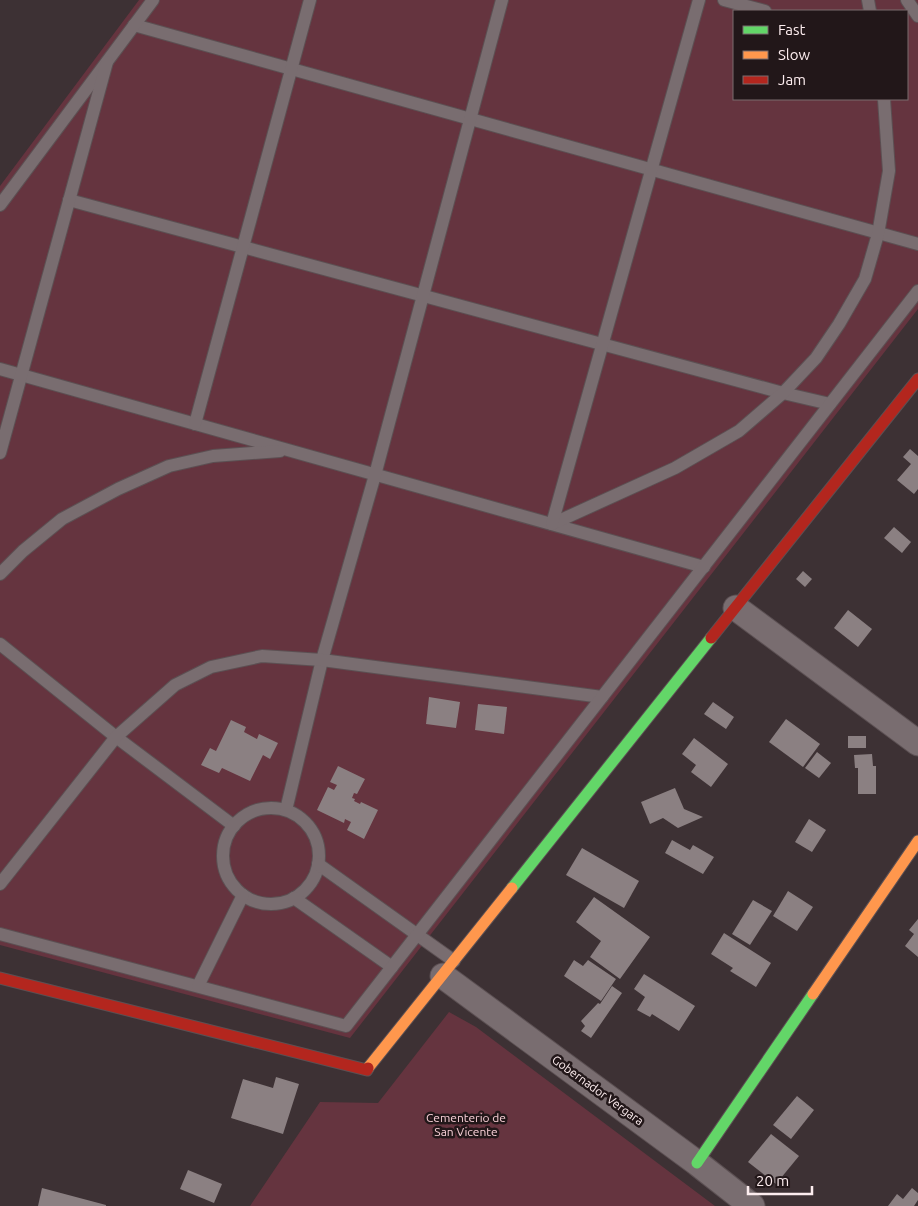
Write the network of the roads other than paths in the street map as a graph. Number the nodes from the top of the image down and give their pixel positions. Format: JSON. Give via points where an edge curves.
{"nodes":[{"id":1,"x":153,"y":0,"type":"edge"},
{"id":2,"x":310,"y":0,"type":"edge"},
{"id":3,"x":502,"y":0,"type":"edge"},
{"id":4,"x":699,"y":0,"type":"edge"},
{"id":5,"x":724,"y":0,"type":"edge"},
{"id":6,"x":907,"y":0,"type":"edge"},
{"id":7,"x":761,"y":10,"type":"edge"},
{"id":8,"x":918,"y":16,"type":"edge"},
{"id":9,"x":134,"y":25,"type":"junction"},
{"id":10,"x":107,"y":62,"type":"junction"},
{"id":11,"x":292,"y":69,"type":"junction"},
{"id":12,"x":884,"y":100,"type":"edge"},
{"id":13,"x":470,"y":119,"type":"junction"},
{"id":14,"x":652,"y":170,"type":"junction"},
{"id":15,"x":69,"y":200,"type":"junction"},
{"id":16,"x":0,"y":205,"type":"edge"},
{"id":17,"x":878,"y":234,"type":"junction"},
{"id":18,"x":918,"y":244,"type":"edge"},
{"id":19,"x":243,"y":247,"type":"junction"},
{"id":20,"x":918,"y":291,"type":"edge"},
{"id":21,"x":423,"y":296,"type":"junction"},
{"id":22,"x":603,"y":344,"type":"junction"},
{"id":23,"x":0,"y":370,"type":"edge"},
{"id":24,"x":21,"y":375,"type":"junction"},
{"id":25,"x":918,"y":379,"type":"edge"},
{"id":26,"x":783,"y":393,"type":"junction"},
{"id":27,"x":830,"y":404,"type":"junction"},
{"id":28,"x":195,"y":424,"type":"junction"},
{"id":29,"x":290,"y":451,"type":"junction"},
{"id":30,"x":0,"y":453,"type":"edge"},
{"id":31,"x":375,"y":475,"type":"junction"},
{"id":32,"x":552,"y":524,"type":"junction"},
{"id":33,"x":704,"y":567,"type":"junction"},
{"id":34,"x":0,"y":574,"type":"edge"},
{"id":35,"x":736,"y":608,"type":"junction"},
{"id":36,"x":0,"y":644,"type":"edge"},
{"id":37,"x":322,"y":660,"type":"junction"},
{"id":38,"x":602,"y":697,"type":"junction"},
{"id":39,"x":116,"y":737,"type":"junction"},
{"id":40,"x":918,"y":743,"type":"edge"},
{"id":41,"x":286,"y":810,"type":"junction"},
{"id":42,"x":234,"y":826,"type":"junction"},
{"id":43,"x":918,"y":841,"type":"edge"},
{"id":44,"x":318,"y":864,"type":"junction"},
{"id":45,"x":0,"y":884,"type":"edge"},
{"id":46,"x":243,"y":895,"type":"junction"},
{"id":47,"x":294,"y":898,"type":"junction"},
{"id":48,"x":0,"y":934,"type":"edge"},
{"id":49,"x":417,"y":934,"type":"junction"},
{"id":50,"x":392,"y":967,"type":"junction"},
{"id":51,"x":449,"y":968,"type":"junction"},
{"id":52,"x":0,"y":978,"type":"edge"},
{"id":53,"x":198,"y":986,"type":"junction"},
{"id":54,"x":697,"y":1163,"type":"junction"},
{"id":55,"x":752,"y":1206,"type":"edge"}],
"edges":[{"from":1,"to":9,"type":"lane"},
{"from":2,"to":11,"type":"lane"},
{"from":3,"to":13,"type":"lane"},
{"from":4,"to":14,"type":"lane"},
{"from":5,"to":7,"type":"lane"},
{"from":6,"to":8,"type":"lane"},
{"from":9,"to":10,"type":"lane"},
{"from":9,"to":11,"type":"lane"},
{"from":10,"to":15,"type":"lane"},
{"from":10,"to":16,"type":"lane"},
{"from":11,"to":13,"type":"lane"},
{"from":11,"to":19,"type":"lane"},
{"from":12,"to":17,"type":"lane","via":[[890,171]]},
{"from":13,"to":14,"type":"lane"},
{"from":13,"to":21,"type":"lane"},
{"from":14,"to":17,"type":"lane"},
{"from":14,"to":22,"type":"lane"},
{"from":15,"to":19,"type":"lane"},
{"from":15,"to":24,"type":"lane"},
{"from":17,"to":18,"type":"lane"},
{"from":17,"to":26,"type":"lane","via":[[865,279],[840,324],[816,358]]},
{"from":19,"to":21,"type":"lane"},
{"from":19,"to":28,"type":"lane"},
{"from":20,"to":27,"type":"lane"},
{"from":21,"to":22,"type":"lane"},
{"from":21,"to":31,"type":"lane"},
{"from":22,"to":26,"type":"lane"},
{"from":22,"to":32,"type":"lane"},
{"from":23,"to":24,"type":"lane"},
{"from":24,"to":28,"type":"lane"},
{"from":24,"to":30,"type":"lane"},
{"from":25,"to":35,"type":"street"},
{"from":26,"to":27,"type":"lane"},
{"from":26,"to":32,"type":"lane","via":[[738,430],[675,468]]},
{"from":27,"to":33,"type":"lane"},
{"from":28,"to":29,"type":"lane"},
{"from":29,"to":31,"type":"lane"},
{"from":29,"to":34,"type":"lane","via":[[213,456],[169,466],[62,518]]},
{"from":31,"to":32,"type":"lane"},
{"from":31,"to":37,"type":"lane"},
{"from":32,"to":33,"type":"lane"},
{"from":33,"to":38,"type":"lane"},
{"from":35,"to":40,"type":"street"},
{"from":35,"to":51,"type":"street"},
{"from":36,"to":39,"type":"lane"},
{"from":37,"to":38,"type":"lane"},
{"from":37,"to":39,"type":"lane","via":[[262,656],[211,667],[175,685]]},
{"from":37,"to":41,"type":"lane"},
{"from":38,"to":49,"type":"lane"},
{"from":39,"to":42,"type":"lane"},
{"from":39,"to":45,"type":"lane"},
{"from":41,"to":42,"type":"lane","via":[[257,810]]},
{"from":41,"to":44,"type":"lane","via":[[308,825],[316,837]]},
{"from":42,"to":46,"type":"lane","via":[[222,855],[232,884]]},
{"from":43,"to":54,"type":"street"},
{"from":44,"to":47,"type":"lane","via":[[306,890]]},
{"from":44,"to":49,"type":"lane"},
{"from":46,"to":47,"type":"lane","via":[[255,902],[268,904]]},
{"from":46,"to":53,"type":"lane"},
{"from":47,"to":50,"type":"lane"},
{"from":48,"to":53,"type":"lane"},
{"from":49,"to":50,"type":"lane"},
{"from":49,"to":51,"type":"lane"},
{"from":50,"to":53,"type":"lane","via":[[346,1026]]},
{"from":51,"to":52,"type":"street","via":[[367,1070]]},
{"from":51,"to":54,"type":"street","name":"Gobernador Vergara"},
{"from":54,"to":55,"type":"street","name":"Gobernador Vergara"}]}
